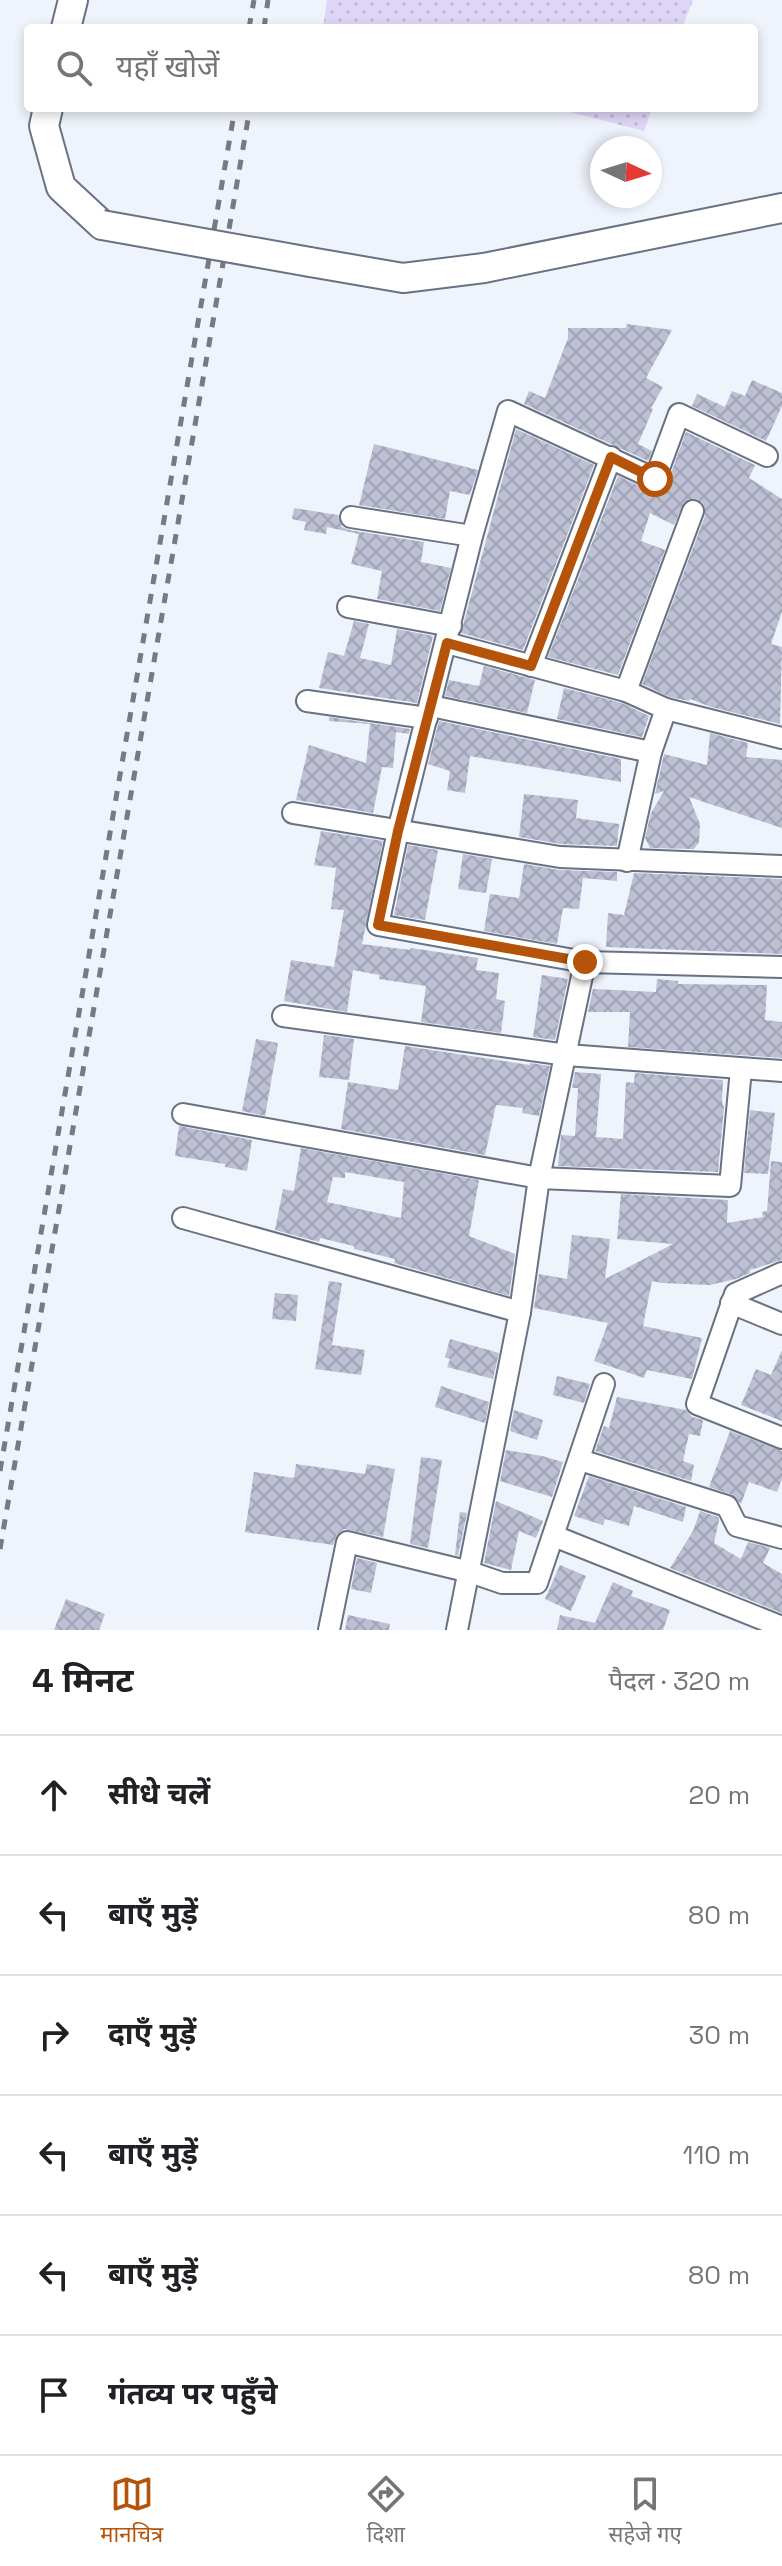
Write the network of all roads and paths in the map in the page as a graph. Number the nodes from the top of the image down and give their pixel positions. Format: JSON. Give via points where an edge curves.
{"nodes":[{"id":1,"x":73,"y":0,"type":"edge"},
{"id":2,"x":67,"y":24,"type":"edge"},
{"id":3,"x":47,"y":112,"type":"edge"},
{"id":4,"x":782,"y":208,"type":"edge"},
{"id":5,"x":767,"y":456,"type":"dead end"},
{"id":6,"x":611,"y":457,"type":"junction"},
{"id":7,"x":693,"y":511,"type":"dead end"},
{"id":8,"x":351,"y":517,"type":"dead end"},
{"id":9,"x":472,"y":536,"type":"junction"},
{"id":10,"x":348,"y":607,"type":"dead end"},
{"id":11,"x":449,"y":634,"type":"junction"},
{"id":12,"x":531,"y":666,"type":"junction"},
{"id":13,"x":626,"y":691,"type":"junction"},
{"id":14,"x":307,"y":701,"type":"dead end"},
{"id":15,"x":666,"y":709,"type":"junction"},
{"id":16,"x":429,"y":712,"type":"junction"},
{"id":17,"x":782,"y":738,"type":"edge"},
{"id":18,"x":651,"y":752,"type":"junction"},
{"id":19,"x":293,"y":813,"type":"dead end"},
{"id":20,"x":398,"y":831,"type":"junction"},
{"id":21,"x":627,"y":861,"type":"junction"},
{"id":22,"x":782,"y":866,"type":"edge"},
{"id":23,"x":585,"y":962,"type":"junction"},
{"id":24,"x":782,"y":967,"type":"edge"},
{"id":25,"x":283,"y":1016,"type":"dead end"},
{"id":26,"x":567,"y":1055,"type":"junction"},
{"id":27,"x":741,"y":1069,"type":"junction"},
{"id":28,"x":782,"y":1071,"type":"edge"},
{"id":29,"x":183,"y":1114,"type":"dead end"},
{"id":30,"x":539,"y":1178,"type":"junction"},
{"id":31,"x":183,"y":1218,"type":"dead end"},
{"id":32,"x":782,"y":1273,"type":"edge"},
{"id":33,"x":731,"y":1303,"type":"junction"},
{"id":34,"x":520,"y":1312,"type":"junction"},
{"id":35,"x":782,"y":1324,"type":"edge"},
{"id":36,"x":604,"y":1384,"type":"dead end"},
{"id":37,"x":782,"y":1438,"type":"edge"},
{"id":38,"x":580,"y":1460,"type":"junction"},
{"id":39,"x":554,"y":1536,"type":"junction"},
{"id":40,"x":782,"y":1538,"type":"edge"},
{"id":41,"x":470,"y":1572,"type":"junction"},
{"id":42,"x":782,"y":1627,"type":"edge"},
{"id":43,"x":329,"y":1630,"type":"edge"},
{"id":44,"x":457,"y":1630,"type":"edge"}],
"edges":[{"from":1,"to":2,"type":"main road"},
{"from":3,"to":4,"type":"main road","bridge":true,"via":[[44,126],[61,187],[102,225],[403,278],[484,268]]},
{"from":5,"to":6,"type":"street","via":[[679,414],[655,479]]},
{"from":6,"to":9,"type":"street","via":[[508,411]]},
{"from":6,"to":12,"type":"street"},
{"from":7,"to":13,"type":"street"},
{"from":8,"to":9,"type":"street"},
{"from":9,"to":11,"type":"street"},
{"from":10,"to":11,"type":"street"},
{"from":11,"to":12,"type":"street"},
{"from":11,"to":16,"type":"street"},
{"from":12,"to":13,"type":"street"},
{"from":13,"to":15,"type":"street"},
{"from":14,"to":16,"type":"street"},
{"from":15,"to":17,"type":"street"},
{"from":15,"to":18,"type":"street"},
{"from":16,"to":18,"type":"street"},
{"from":16,"to":20,"type":"street"},
{"from":18,"to":21,"type":"street"},
{"from":19,"to":20,"type":"street"},
{"from":20,"to":21,"type":"street","via":[[560,857]]},
{"from":20,"to":23,"type":"street","via":[[378,925]]},
{"from":21,"to":22,"type":"street"},
{"from":23,"to":24,"type":"street"},
{"from":23,"to":26,"type":"street"},
{"from":25,"to":26,"type":"street"},
{"from":26,"to":27,"type":"street"},
{"from":26,"to":30,"type":"street"},
{"from":27,"to":28,"type":"street"},
{"from":27,"to":30,"type":"street","via":[[730,1186]]},
{"from":29,"to":30,"type":"street"},
{"from":30,"to":34,"type":"street"},
{"from":31,"to":34,"type":"street"},
{"from":32,"to":33,"type":"street","via":[[735,1294]]},
{"from":33,"to":35,"type":"street"},
{"from":33,"to":37,"type":"street","via":[[697,1404]]},
{"from":34,"to":41,"type":"street"},
{"from":36,"to":38,"type":"street"},
{"from":38,"to":39,"type":"street"},
{"from":38,"to":40,"type":"street","via":[[727,1506],[737,1526]]},
{"from":39,"to":41,"type":"street","via":[[537,1583],[502,1583]]},
{"from":39,"to":42,"type":"street"},
{"from":41,"to":43,"type":"street","via":[[347,1542]]},
{"from":41,"to":44,"type":"street"}]}
